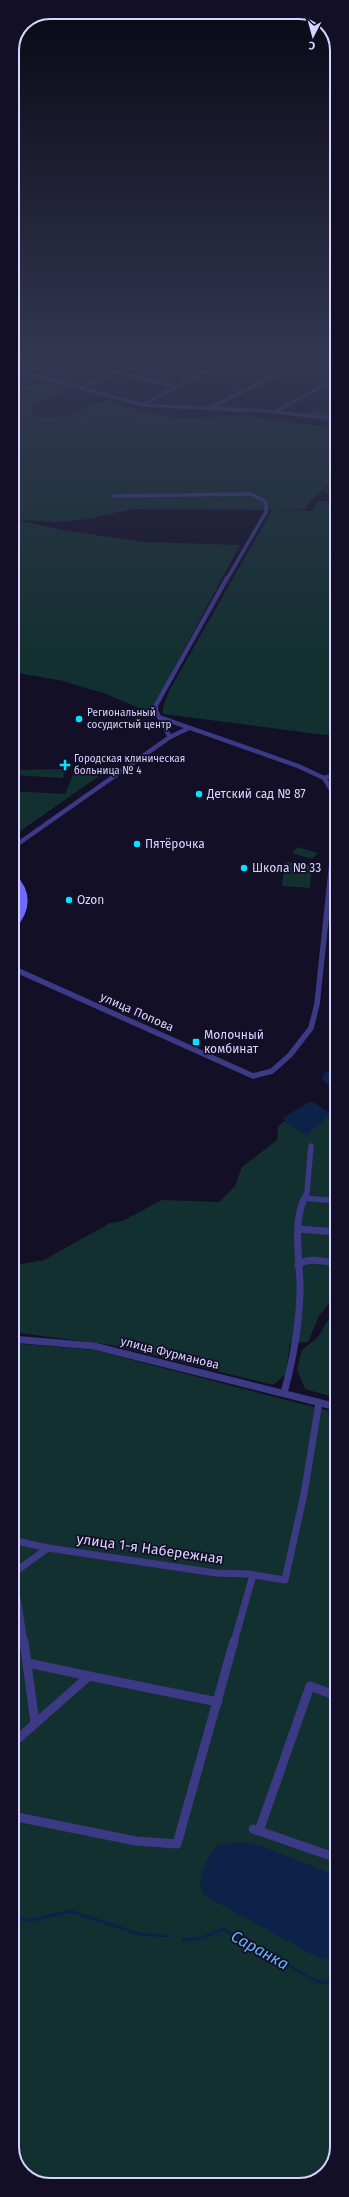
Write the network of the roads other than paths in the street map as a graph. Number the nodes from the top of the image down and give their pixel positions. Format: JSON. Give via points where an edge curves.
{"nodes":[{"id":1,"x":114,"y":496,"type":"dead end"},
{"id":2,"x":159,"y":717,"type":"junction"},
{"id":3,"x":189,"y":728,"type":"junction"},
{"id":4,"x":170,"y":737,"type":"junction"},
{"id":5,"x":330,"y":777,"type":"edge"},
{"id":6,"x":324,"y":778,"type":"junction"},
{"id":7,"x":330,"y":788,"type":"edge"},
{"id":8,"x":19,"y":843,"type":"edge"},
{"id":9,"x":330,"y":880,"type":"edge"},
{"id":10,"x":19,"y":884,"type":"edge"},
{"id":11,"x":19,"y":916,"type":"edge"},
{"id":12,"x":19,"y":971,"type":"edge"},
{"id":13,"x":311,"y":1146,"type":"dead end"},
{"id":14,"x":304,"y":1198,"type":"junction"},
{"id":15,"x":330,"y":1200,"type":"edge"},
{"id":16,"x":298,"y":1229,"type":"junction"},
{"id":17,"x":330,"y":1231,"type":"edge"},
{"id":18,"x":330,"y":1262,"type":"edge"},
{"id":19,"x":298,"y":1266,"type":"junction"},
{"id":20,"x":19,"y":1340,"type":"edge"},
{"id":21,"x":284,"y":1393,"type":"junction"},
{"id":22,"x":319,"y":1403,"type":"junction"},
{"id":23,"x":330,"y":1406,"type":"edge"},
{"id":24,"x":19,"y":1542,"type":"edge"},
{"id":25,"x":48,"y":1548,"type":"junction"},
{"id":26,"x":19,"y":1568,"type":"edge"},
{"id":27,"x":253,"y":1575,"type":"junction"},
{"id":28,"x":19,"y":1612,"type":"edge"},
{"id":29,"x":28,"y":1663,"type":"junction"},
{"id":30,"x":90,"y":1676,"type":"junction"},
{"id":31,"x":330,"y":1693,"type":"edge"},
{"id":32,"x":218,"y":1702,"type":"junction"},
{"id":33,"x":35,"y":1723,"type":"junction"},
{"id":34,"x":19,"y":1738,"type":"edge"},
{"id":35,"x":19,"y":1817,"type":"edge"},
{"id":36,"x":330,"y":1856,"type":"edge"}],
"edges":[{"from":1,"to":2,"type":"street","via":[[251,494],[266,502],[266,512],[156,705]]},
{"from":2,"to":3,"type":"street"},
{"from":2,"to":4,"type":"street"},
{"from":3,"to":4,"type":"street"},
{"from":3,"to":6,"type":"street","via":[[298,766]]},
{"from":4,"to":8,"type":"street"},
{"from":5,"to":6,"type":"street"},
{"from":6,"to":7,"type":"street","name":"улица Попова"},
{"from":9,"to":12,"type":"street","name":"улица Попова","via":[[314,1022],[290,1055],[272,1071],[253,1076]]},
{"from":10,"to":11,"type":"main road","via":[[25,897],[24,908]]},
{"from":13,"to":14,"type":"street","via":[[307,1192]]},
{"from":14,"to":15,"type":"street"},
{"from":14,"to":16,"type":"street"},
{"from":16,"to":17,"type":"street"},
{"from":16,"to":19,"type":"street"},
{"from":18,"to":19,"type":"street","via":[[309,1260],[301,1262]]},
{"from":19,"to":21,"type":"street","via":[[298,1308],[291,1370]]},
{"from":20,"to":21,"type":"street","name":"улица Фурманова","via":[[94,1346]]},
{"from":21,"to":22,"type":"street","name":"улица Фурманова"},
{"from":22,"to":23,"type":"street","name":"улица Фурманова"},
{"from":22,"to":27,"type":"street","name":"улица 1-я Набережная","via":[[304,1494],[285,1580]]},
{"from":24,"to":25,"type":"street","name":"улица 1-я Набережная"},
{"from":25,"to":26,"type":"street"},
{"from":25,"to":27,"type":"street","name":"улица 1-я Набережная","via":[[216,1573]]},
{"from":27,"to":32,"type":"street"},
{"from":28,"to":29,"type":"street"},
{"from":29,"to":30,"type":"street"},
{"from":29,"to":33,"type":"street"},
{"from":30,"to":32,"type":"street"},
{"from":30,"to":33,"type":"street"},
{"from":31,"to":36,"type":"street","via":[[310,1686],[256,1830]]},
{"from":32,"to":35,"type":"street","via":[[177,1844],[136,1841]]},
{"from":33,"to":34,"type":"street"}]}
